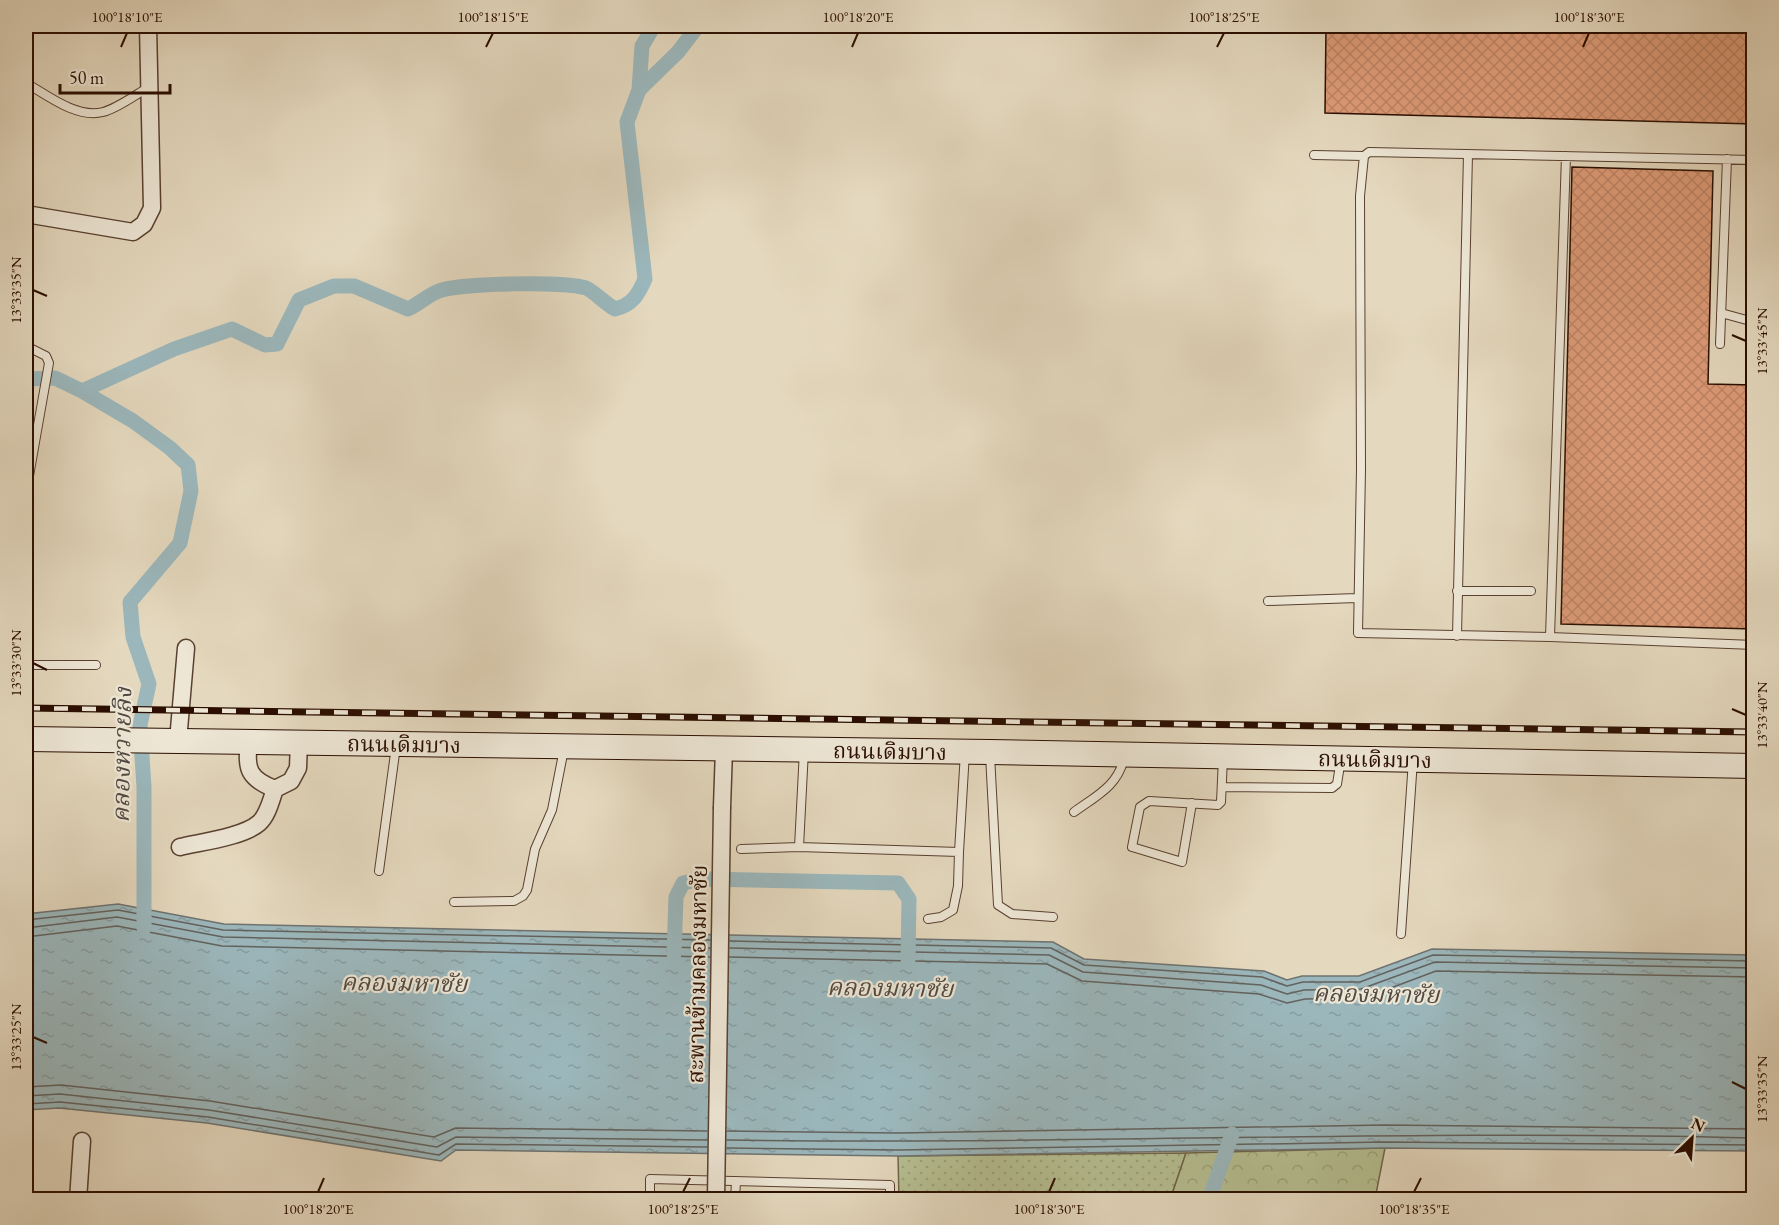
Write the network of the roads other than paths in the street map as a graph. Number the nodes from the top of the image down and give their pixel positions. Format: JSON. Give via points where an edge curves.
{"nodes":[{"id":1,"x":148,"y":26,"type":"edge"},
{"id":2,"x":26,"y":83,"type":"edge"},
{"id":3,"x":149,"y":87,"type":"junction"},
{"id":4,"x":1468,"y":154,"type":"junction"},
{"id":5,"x":1314,"y":155,"type":"dead end"},
{"id":6,"x":1364,"y":156,"type":"junction"},
{"id":7,"x":1566,"y":156,"type":"junction"},
{"id":8,"x":1727,"y":159,"type":"junction"},
{"id":9,"x":1754,"y":159,"type":"edge"},
{"id":10,"x":26,"y":214,"type":"edge"},
{"id":11,"x":1721,"y":313,"type":"junction"},
{"id":12,"x":1754,"y":322,"type":"edge"},
{"id":13,"x":1720,"y":344,"type":"dead end"},
{"id":14,"x":26,"y":346,"type":"edge"},
{"id":15,"x":26,"y":493,"type":"edge"},
{"id":16,"x":1457,"y":591,"type":"junction"},
{"id":17,"x":1531,"y":591,"type":"dead end"},
{"id":18,"x":1357,"y":598,"type":"junction"},
{"id":19,"x":1268,"y":601,"type":"dead end"},
{"id":20,"x":1457,"y":636,"type":"junction"},
{"id":21,"x":1550,"y":637,"type":"junction"},
{"id":22,"x":1754,"y":645,"type":"edge"},
{"id":23,"x":186,"y":648,"type":"dead end"},
{"id":24,"x":26,"y":665,"type":"edge"},
{"id":25,"x":96,"y":665,"type":"dead end"},
{"id":26,"x":26,"y":740,"type":"edge"},
{"id":27,"x":167,"y":741,"type":"junction"},
{"id":28,"x":249,"y":742,"type":"junction"},
{"id":29,"x":299,"y":742,"type":"junction"},
{"id":30,"x":396,"y":743,"type":"junction"},
{"id":31,"x":564,"y":746,"type":"junction"},
{"id":32,"x":724,"y":749,"type":"junction"},
{"id":33,"x":804,"y":750,"type":"junction"},
{"id":34,"x":965,"y":752,"type":"junction"},
{"id":35,"x":990,"y":752,"type":"junction"},
{"id":36,"x":1125,"y":754,"type":"junction"},
{"id":37,"x":1223,"y":756,"type":"junction"},
{"id":38,"x":1341,"y":758,"type":"junction"},
{"id":39,"x":1413,"y":760,"type":"junction"},
{"id":40,"x":1754,"y":766,"type":"edge"},
{"id":41,"x":1223,"y":787,"type":"junction"},
{"id":42,"x":275,"y":789,"type":"junction"},
{"id":43,"x":1192,"y":803,"type":"junction"},
{"id":44,"x":1074,"y":812,"type":"dead end"},
{"id":45,"x":180,"y":847,"type":"dead end"},
{"id":46,"x":800,"y":847,"type":"junction"},
{"id":47,"x":741,"y":849,"type":"dead end"},
{"id":48,"x":959,"y":852,"type":"junction"},
{"id":49,"x":379,"y":871,"type":"dead end"},
{"id":50,"x":454,"y":902,"type":"dead end"},
{"id":51,"x":1053,"y":917,"type":"dead end"},
{"id":52,"x":928,"y":919,"type":"dead end"},
{"id":53,"x":1401,"y":934,"type":"dead end"},
{"id":54,"x":82,"y":1141,"type":"dead end"},
{"id":55,"x":736,"y":1181,"type":"junction"},
{"id":56,"x":78,"y":1200,"type":"edge"},
{"id":57,"x":650,"y":1200,"type":"edge"},
{"id":58,"x":716,"y":1200,"type":"edge"},
{"id":59,"x":735,"y":1200,"type":"edge"},
{"id":60,"x":890,"y":1200,"type":"edge"}],
"edges":[{"from":1,"to":3,"type":"street"},
{"from":2,"to":3,"type":"lane","via":[[65,105],[90,113],[104,112]]},
{"from":3,"to":10,"type":"street","via":[[152,208],[144,224],[133,232]]},
{"from":4,"to":6,"type":"lane","via":[[1369,152]]},
{"from":4,"to":7,"type":"lane"},
{"from":4,"to":16,"type":"lane"},
{"from":5,"to":6,"type":"lane"},
{"from":6,"to":18,"type":"lane","via":[[1360,196],[1361,469]]},
{"from":7,"to":8,"type":"lane"},
{"from":7,"to":21,"type":"lane"},
{"from":8,"to":9,"type":"lane"},
{"from":8,"to":11,"type":"lane"},
{"from":11,"to":12,"type":"lane"},
{"from":11,"to":13,"type":"lane"},
{"from":14,"to":15,"type":"lane","via":[[46,356],[49,363]]},
{"from":16,"to":17,"type":"lane"},
{"from":16,"to":20,"type":"lane"},
{"from":18,"to":19,"type":"lane"},
{"from":18,"to":20,"type":"lane","via":[[1358,633]]},
{"from":20,"to":21,"type":"lane"},
{"from":21,"to":22,"type":"lane"},
{"from":23,"to":27,"type":"street"},
{"from":24,"to":25,"type":"lane"},
{"from":26,"to":27,"type":"street","name":"ถนนเดิมบาง"},
{"from":27,"to":28,"type":"street","name":"ถนนเดิมบาง"},
{"from":28,"to":29,"type":"street","name":"ถนนเดิมบาง"},
{"from":28,"to":42,"type":"street","via":[[246,761],[252,776]]},
{"from":29,"to":30,"type":"street","name":"ถนนเดิมบาง"},
{"from":29,"to":42,"type":"street","via":[[298,768],[291,781]]},
{"from":30,"to":31,"type":"street","name":"ถนนเดิมบาง"},
{"from":30,"to":49,"type":"lane"},
{"from":31,"to":32,"type":"street","name":"ถนนเดิมบาง"},
{"from":31,"to":50,"type":"lane","via":[[552,810],[535,849],[523,896],[514,901]]},
{"from":32,"to":33,"type":"street","name":"ถนนเดิมบาง"},
{"from":32,"to":58,"type":"street","name":"สะพานข้ามคลองมหาชัย","bridge":true},
{"from":33,"to":34,"type":"street","name":"ถนนเดิมบาง"},
{"from":33,"to":46,"type":"lane"},
{"from":34,"to":35,"type":"street","name":"ถนนเดิมบาง"},
{"from":34,"to":48,"type":"lane"},
{"from":35,"to":36,"type":"street","name":"ถนนเดิมบาง"},
{"from":35,"to":51,"type":"lane","via":[[998,905],[1012,914]]},
{"from":36,"to":37,"type":"street","name":"ถนนเดิมบาง"},
{"from":36,"to":44,"type":"lane","via":[[1115,781]]},
{"from":37,"to":38,"type":"street","name":"ถนนเดิมบาง"},
{"from":37,"to":41,"type":"lane"},
{"from":38,"to":39,"type":"street","name":"ถนนเดิมบาง"},
{"from":38,"to":41,"type":"lane","via":[[1337,783],[1332,788]]},
{"from":39,"to":40,"type":"street","name":"ถนนเดิมบาง"},
{"from":39,"to":53,"type":"lane"},
{"from":41,"to":43,"type":"lane","via":[[1218,805]]},
{"from":42,"to":45,"type":"street","via":[[258,824]]},
{"from":43,"to":43,"type":"lane","via":[[1143,803],[1132,847],[1182,862]]},
{"from":46,"to":47,"type":"lane"},
{"from":46,"to":48,"type":"lane"},
{"from":48,"to":52,"type":"lane","via":[[958,886],[952,910],[948,915]]},
{"from":54,"to":56,"type":"street"},
{"from":55,"to":57,"type":"lane","via":[[651,1179]]},
{"from":55,"to":59,"type":"lane"},
{"from":55,"to":60,"type":"lane","via":[[890,1185]]}]}
